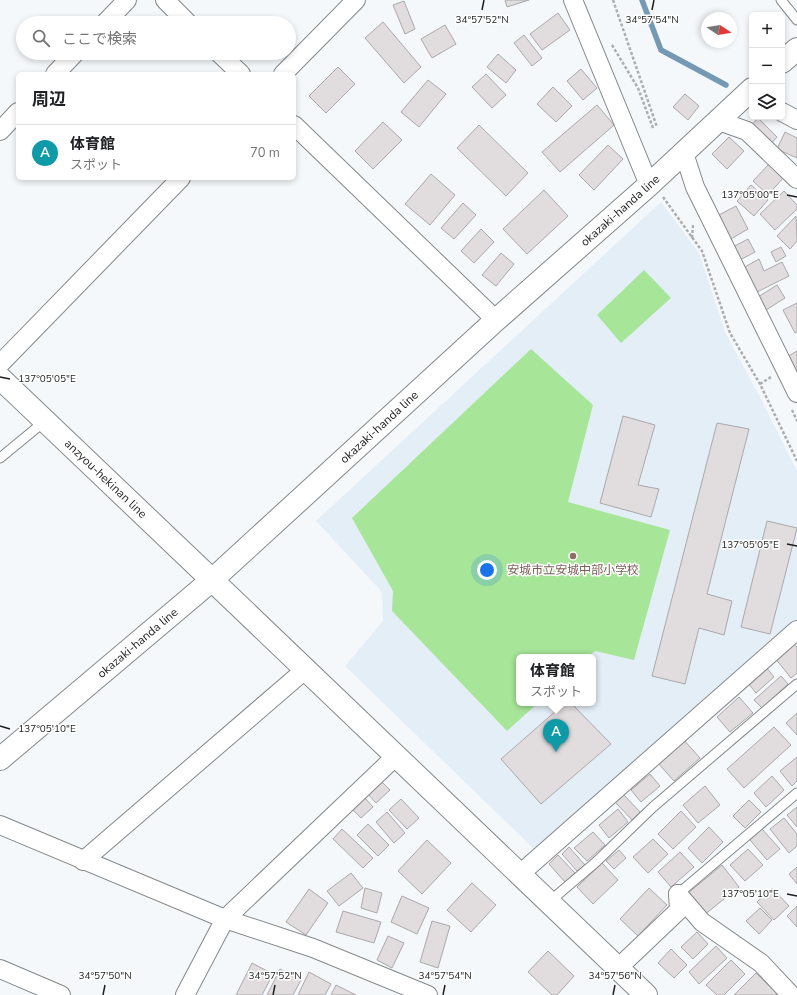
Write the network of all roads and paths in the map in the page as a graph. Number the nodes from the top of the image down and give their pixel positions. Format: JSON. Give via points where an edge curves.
{"nodes":[{"id":1,"x":127,"y":0,"type":"edge"},
{"id":2,"x":164,"y":0,"type":"edge"},
{"id":3,"x":356,"y":0,"type":"edge"},
{"id":4,"x":573,"y":0,"type":"edge"},
{"id":5,"x":613,"y":0,"type":"edge"},
{"id":6,"x":781,"y":0,"type":"edge"},
{"id":7,"x":112,"y":16,"type":"edge"},
{"id":8,"x":181,"y":16,"type":"edge"},
{"id":9,"x":797,"y":20,"type":"edge"},
{"id":10,"x":797,"y":49,"type":"edge"},
{"id":11,"x":785,"y":59,"type":"edge"},
{"id":12,"x":69,"y":60,"type":"edge"},
{"id":13,"x":226,"y":60,"type":"edge"},
{"id":14,"x":57,"y":72,"type":"edge"},
{"id":15,"x":239,"y":72,"type":"edge"},
{"id":16,"x":285,"y":72,"type":"edge"},
{"id":17,"x":638,"y":88,"type":"dead end"},
{"id":18,"x":749,"y":93,"type":"edge"},
{"id":19,"x":16,"y":114,"type":"edge"},
{"id":20,"x":785,"y":114,"type":"edge"},
{"id":21,"x":797,"y":120,"type":"edge"},
{"id":22,"x":718,"y":121,"type":"junction"},
{"id":23,"x":296,"y":127,"type":"edge"},
{"id":24,"x":657,"y":127,"type":"dead end"},
{"id":25,"x":653,"y":128,"type":"dead end"},
{"id":26,"x":0,"y":131,"type":"edge"},
{"id":27,"x":684,"y":153,"type":"junction"},
{"id":28,"x":797,"y":179,"type":"edge"},
{"id":29,"x":179,"y":180,"type":"edge"},
{"id":30,"x":656,"y":191,"type":"junction"},
{"id":31,"x":694,"y":221,"type":"dead end"},
{"id":32,"x":692,"y":238,"type":"junction"},
{"id":33,"x":496,"y":320,"type":"junction"},
{"id":34,"x":0,"y":364,"type":"edge"},
{"id":35,"x":774,"y":375,"type":"dead end"},
{"id":36,"x":0,"y":378,"type":"edge"},
{"id":37,"x":760,"y":384,"type":"junction"},
{"id":38,"x":797,"y":393,"type":"edge"},
{"id":39,"x":45,"y":421,"type":"junction"},
{"id":40,"x":0,"y":458,"type":"edge"},
{"id":41,"x":797,"y":461,"type":"edge"},
{"id":42,"x":212,"y":580,"type":"junction"},
{"id":43,"x":797,"y":630,"type":"edge"},
{"id":44,"x":306,"y":669,"type":"junction"},
{"id":45,"x":797,"y":684,"type":"edge"},
{"id":46,"x":396,"y":756,"type":"junction"},
{"id":47,"x":0,"y":759,"type":"edge"},
{"id":48,"x":797,"y":793,"type":"edge"},
{"id":49,"x":0,"y":825,"type":"edge"},
{"id":50,"x":83,"y":861,"type":"junction"},
{"id":51,"x":520,"y":874,"type":"junction"},
{"id":52,"x":678,"y":894,"type":"junction"},
{"id":53,"x":549,"y":902,"type":"junction"},
{"id":54,"x":225,"y":919,"type":"junction"},
{"id":55,"x":618,"y":968,"type":"junction"},
{"id":56,"x":0,"y":970,"type":"edge"},
{"id":57,"x":61,"y":995,"type":"edge"},
{"id":58,"x":185,"y":995,"type":"edge"},
{"id":59,"x":428,"y":995,"type":"edge"},
{"id":60,"x":646,"y":995,"type":"edge"},
{"id":61,"x":790,"y":995,"type":"edge"}],
"edges":[{"from":1,"to":7,"type":"street"},
{"from":2,"to":8,"type":"street"},
{"from":3,"to":16,"type":"street"},
{"from":4,"to":30,"type":"street"},
{"from":5,"to":24,"type":"path"},
{"from":6,"to":9,"type":"lane"},
{"from":10,"to":11,"type":"main road"},
{"from":12,"to":14,"type":"street"},
{"from":13,"to":15,"type":"street"},
{"from":17,"to":25,"type":"path"},
{"from":18,"to":22,"type":"main road","name":"okazaki-handa line"},
{"from":19,"to":26,"type":"street"},
{"from":20,"to":21,"type":"street"},
{"from":22,"to":27,"type":"main road","name":"okazaki-handa line"},
{"from":22,"to":28,"type":"street","via":[[748,131]]},
{"from":23,"to":33,"type":"street"},
{"from":27,"to":30,"type":"main road","name":"okazaki-handa line"},
{"from":27,"to":38,"type":"street","via":[[695,187]]},
{"from":29,"to":34,"type":"street"},
{"from":30,"to":32,"type":"path"},
{"from":30,"to":33,"type":"main road","name":"okazaki-handa line"},
{"from":31,"to":32,"type":"path"},
{"from":32,"to":37,"type":"path","via":[[702,251],[730,333]]},
{"from":33,"to":42,"type":"main road","name":"okazaki-handa line"},
{"from":35,"to":37,"type":"path"},
{"from":36,"to":39,"type":"main road","name":"anzyou-hekinan line"},
{"from":37,"to":41,"type":"path"},
{"from":39,"to":40,"type":"lane"},
{"from":39,"to":42,"type":"main road","name":"anzyou-hekinan line"},
{"from":42,"to":44,"type":"main road","name":"anzyou-hekinan line"},
{"from":42,"to":47,"type":"main road","name":"okazaki-handa line"},
{"from":43,"to":51,"type":"street"},
{"from":44,"to":46,"type":"main road","name":"anzyou-hekinan line"},
{"from":44,"to":50,"type":"street"},
{"from":45,"to":53,"type":"lane","via":[[659,802],[596,862]]},
{"from":46,"to":51,"type":"main road","name":"anzyou-hekinan line"},
{"from":46,"to":54,"type":"street"},
{"from":48,"to":52,"type":"lane"},
{"from":49,"to":50,"type":"street"},
{"from":50,"to":54,"type":"street"},
{"from":51,"to":53,"type":"main road","name":"anzyou-hekinan line"},
{"from":52,"to":55,"type":"street","via":[[679,910]]},
{"from":52,"to":61,"type":"street","via":[[702,922],[761,963]]},
{"from":53,"to":55,"type":"main road","name":"anzyou-hekinan line"},
{"from":54,"to":58,"type":"street"},
{"from":54,"to":59,"type":"street","via":[[313,948]]},
{"from":55,"to":60,"type":"main road","name":"anzyou-hekinan line"},
{"from":56,"to":57,"type":"street"}]}
